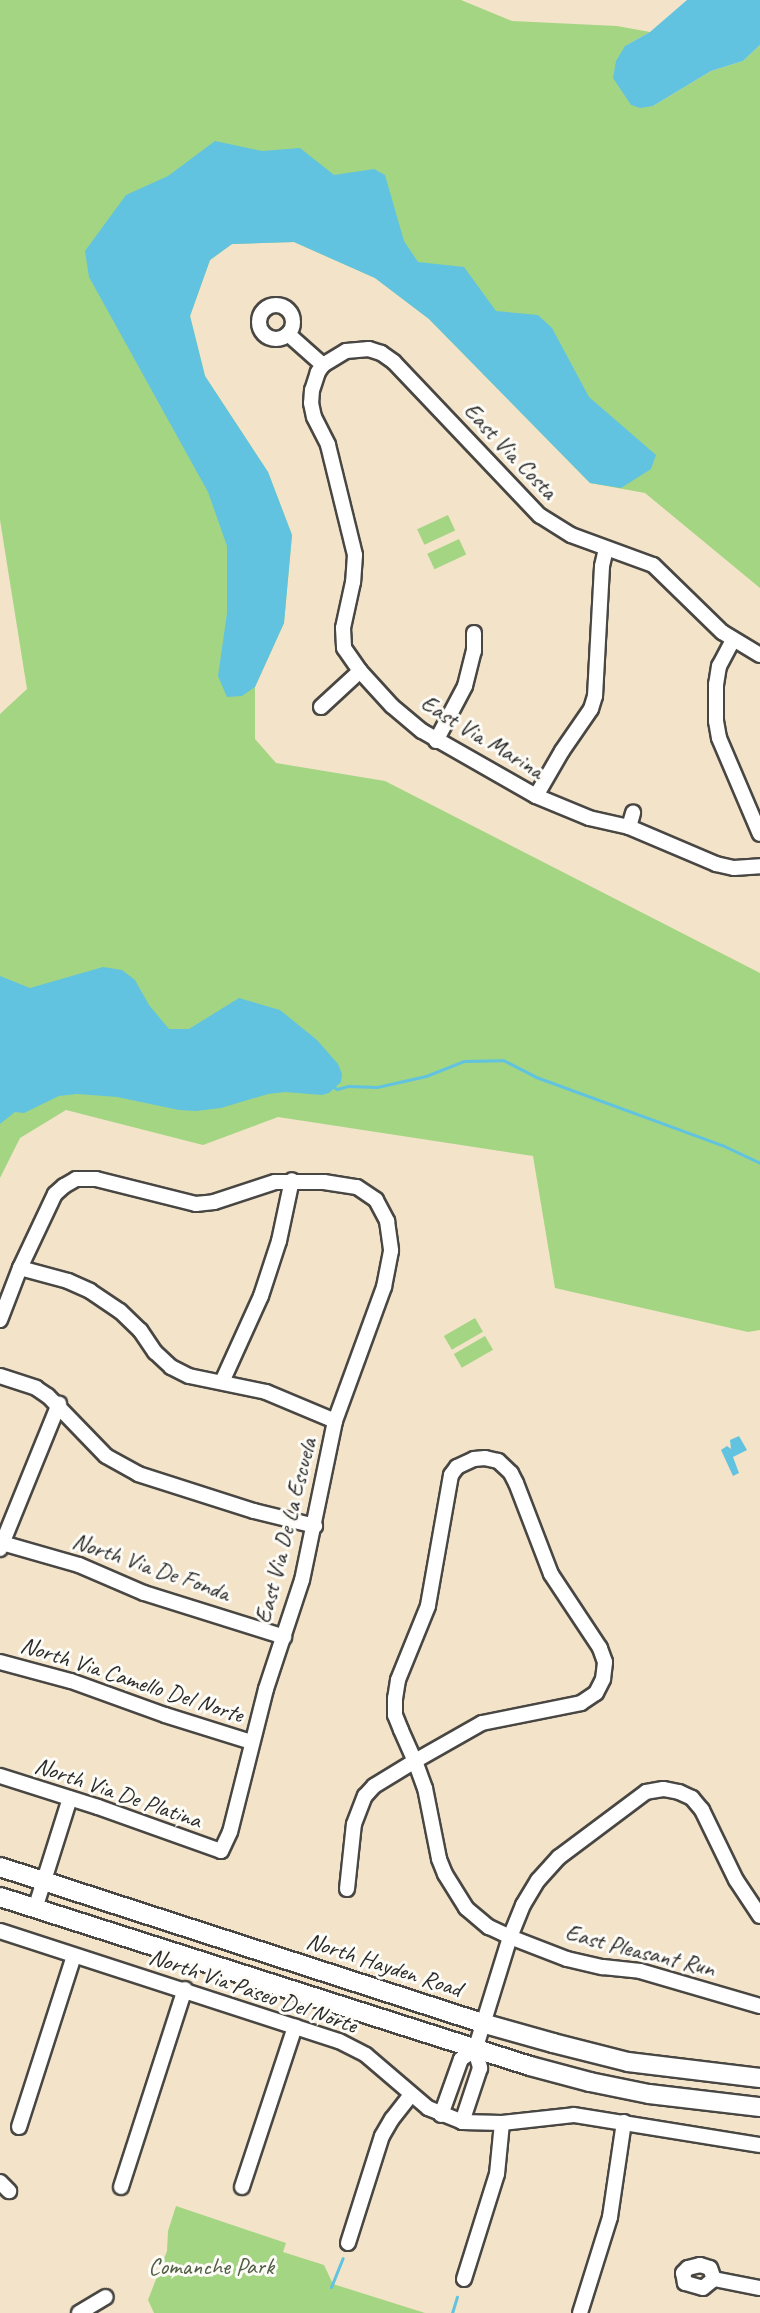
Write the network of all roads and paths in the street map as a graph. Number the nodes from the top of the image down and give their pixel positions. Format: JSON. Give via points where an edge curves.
{"nodes":[{"id":1,"x":288,"y":334,"type":"dead end"},
{"id":2,"x":323,"y":365,"type":"junction"},
{"id":3,"x":606,"y":548,"type":"junction"},
{"id":4,"x":474,"y":633,"type":"dead end"},
{"id":5,"x":733,"y":640,"type":"junction"},
{"id":6,"x":760,"y":655,"type":"edge"},
{"id":7,"x":360,"y":671,"type":"junction"},
{"id":8,"x":321,"y":707,"type":"dead end"},
{"id":9,"x":436,"y":741,"type":"junction"},
{"id":10,"x":536,"y":796,"type":"junction"},
{"id":11,"x":633,"y":813,"type":"dead end"},
{"id":12,"x":629,"y":827,"type":"junction"},
{"id":13,"x":760,"y":834,"type":"edge"},
{"id":14,"x":760,"y":866,"type":"edge"},
{"id":15,"x":292,"y":1180,"type":"junction"},
{"id":16,"x":20,"y":1268,"type":"junction"},
{"id":17,"x":0,"y":1320,"type":"edge"},
{"id":18,"x":0,"y":1376,"type":"edge"},
{"id":19,"x":222,"y":1383,"type":"junction"},
{"id":20,"x":59,"y":1404,"type":"junction"},
{"id":21,"x":335,"y":1421,"type":"junction"},
{"id":22,"x":315,"y":1526,"type":"junction"},
{"id":23,"x":1,"y":1546,"type":"edge"},
{"id":24,"x":284,"y":1637,"type":"junction"},
{"id":25,"x":0,"y":1662,"type":"edge"},
{"id":26,"x":251,"y":1742,"type":"junction"},
{"id":27,"x":415,"y":1761,"type":"junction"},
{"id":28,"x":0,"y":1776,"type":"edge"},
{"id":29,"x":70,"y":1798,"type":"junction"},
{"id":30,"x":221,"y":1851,"type":"joint"},
{"id":31,"x":0,"y":1867,"type":"edge"},
{"id":32,"x":44,"y":1881,"type":"junction"},
{"id":33,"x":346,"y":1889,"type":"dead end"},
{"id":34,"x":0,"y":1897,"type":"edge"},
{"id":35,"x":35,"y":1909,"type":"junction"},
{"id":36,"x":760,"y":1916,"type":"edge"},
{"id":37,"x":0,"y":1931,"type":"edge"},
{"id":38,"x":510,"y":1937,"type":"junction"},
{"id":39,"x":74,"y":1956,"type":"junction"},
{"id":40,"x":185,"y":1989,"type":"junction"},
{"id":41,"x":760,"y":2006,"type":"edge"},
{"id":42,"x":482,"y":2023,"type":"junction"},
{"id":43,"x":295,"y":2027,"type":"junction"},
{"id":44,"x":475,"y":2050,"type":"junction"},
{"id":45,"x":760,"y":2078,"type":"edge"},
{"id":46,"x":411,"y":2095,"type":"junction"},
{"id":47,"x":760,"y":2107,"type":"edge"},
{"id":48,"x":441,"y":2115,"type":"junction"},
{"id":49,"x":462,"y":2122,"type":"junction"},
{"id":50,"x":502,"y":2122,"type":"junction"},
{"id":51,"x":624,"y":2122,"type":"junction"},
{"id":52,"x":19,"y":2127,"type":"dead end"},
{"id":53,"x":760,"y":2145,"type":"edge"},
{"id":54,"x":121,"y":2187,"type":"dead end"},
{"id":55,"x":242,"y":2187,"type":"dead end"},
{"id":56,"x":348,"y":2243,"type":"dead end"},
{"id":57,"x":464,"y":2279,"type":"dead end"},
{"id":58,"x":714,"y":2279,"type":"dead end"},
{"id":59,"x":760,"y":2288,"type":"edge"},
{"id":60,"x":106,"y":2297,"type":"dead end"},
{"id":61,"x":79,"y":2313,"type":"edge"},
{"id":62,"x":580,"y":2313,"type":"edge"}],
"edges":[{"from":1,"to":2,"type":"street"},
{"from":2,"to":3,"type":"street","name":"East Via Costa","via":[[335,356],[357,349],[381,353],[394,362],[540,516],[571,535]]},
{"from":2,"to":7,"type":"street","name":"East Via Marina","via":[[314,381],[311,404],[328,445],[352,539],[355,570],[343,639],[349,658]]},
{"from":3,"to":5,"type":"street","name":"East Via Costa","via":[[653,565]]},
{"from":3,"to":10,"type":"street","via":[[595,696],[591,709]]},
{"from":4,"to":9,"type":"street","via":[[474,651],[465,686]]},
{"from":5,"to":6,"type":"street","name":"East Via Costa"},
{"from":5,"to":13,"type":"street","via":[[719,666],[716,721],[719,738]]},
{"from":7,"to":8,"type":"street"},
{"from":7,"to":9,"type":"street","name":"East Via Marina","via":[[409,722]]},
{"from":9,"to":10,"type":"street","name":"East Via Marina"},
{"from":10,"to":12,"type":"street","name":"East Via Marina","via":[[589,818]]},
{"from":11,"to":12,"type":"street"},
{"from":12,"to":14,"type":"street","name":"East Via Marina","via":[[716,864],[734,868]]},
{"from":15,"to":16,"type":"street","via":[[196,1204],[96,1179],[76,1179],[55,1194]]},
{"from":15,"to":19,"type":"street","via":[[279,1241],[261,1296]]},
{"from":15,"to":21,"type":"street","name":"East Via De La Escuela","via":[[357,1187],[376,1200],[387,1221],[391,1251],[384,1287]]},
{"from":16,"to":17,"type":"street"},
{"from":16,"to":19,"type":"street","via":[[90,1291],[120,1311],[171,1367],[189,1376]]},
{"from":18,"to":20,"type":"street","via":[[36,1388]]},
{"from":19,"to":21,"type":"street","via":[[266,1392]]},
{"from":20,"to":22,"type":"street","via":[[106,1456],[138,1474]]},
{"from":20,"to":23,"type":"street"},
{"from":21,"to":22,"type":"street","name":"East Via De La Escuela"},
{"from":22,"to":24,"type":"street","name":"East Via De La Escuela"},
{"from":23,"to":24,"type":"street","name":"North Via De Fonda","via":[[80,1565],[144,1593]]},
{"from":24,"to":26,"type":"street","name":"East Via De La Escuela"},
{"from":25,"to":26,"type":"street","name":"North Via Camello Del Norte","via":[[71,1681]]},
{"from":26,"to":30,"type":"street","name":"East Via De La Escuela","via":[[230,1832]]},
{"from":27,"to":27,"type":"street","name":"East Pleasant Run","via":[[482,1723],[581,1703],[596,1693],[603,1679],[605,1662],[600,1648],[551,1574],[511,1473],[498,1461],[485,1458],[464,1463],[451,1475],[428,1606],[398,1680],[395,1715]]},
{"from":27,"to":33,"type":"street","name":"East Pleasant Run","via":[[364,1796],[354,1824]]},
{"from":27,"to":38,"type":"street","name":"East Pleasant Run","via":[[427,1794],[445,1874],[466,1908],[489,1927]]},
{"from":28,"to":29,"type":"street","name":"North Via De Platina"},
{"from":29,"to":30,"type":"street","name":"North Via De Platina"},
{"from":29,"to":32,"type":"street"},
{"from":31,"to":32,"type":"main road","name":"North Hayden Road"},
{"from":32,"to":35,"type":"street"},
{"from":32,"to":42,"type":"main road","name":"North Hayden Road"},
{"from":34,"to":35,"type":"main road"},
{"from":35,"to":44,"type":"main road"},
{"from":36,"to":38,"type":"street","via":[[736,1880],[702,1810],[692,1798],[663,1789],[646,1792],[559,1857],[538,1880]]},
{"from":37,"to":39,"type":"street","name":"North Via Paseo Del Norte"},
{"from":38,"to":41,"type":"street","name":"East Pleasant Run","via":[[567,1959],[640,1971]]},
{"from":38,"to":42,"type":"street"},
{"from":39,"to":40,"type":"street","name":"North Via Paseo Del Norte"},
{"from":39,"to":52,"type":"street"},
{"from":40,"to":43,"type":"street","name":"North Via Paseo Del Norte"},
{"from":40,"to":54,"type":"street"},
{"from":42,"to":44,"type":"street"},
{"from":42,"to":45,"type":"main road","name":"North Hayden Road","via":[[628,2062]]},
{"from":43,"to":46,"type":"street","name":"North Via Paseo Del Norte","via":[[353,2047]]},
{"from":43,"to":55,"type":"street"},
{"from":44,"to":47,"type":"main road","via":[[590,2082]]},
{"from":44,"to":48,"type":"street","via":[[461,2059]]},
{"from":44,"to":49,"type":"street","via":[[480,2068]]},
{"from":46,"to":48,"type":"street","name":"North Via Paseo Del Norte"},
{"from":46,"to":56,"type":"street","via":[[382,2136]]},
{"from":48,"to":49,"type":"street","name":"North Via Paseo Del Norte"},
{"from":49,"to":50,"type":"street","name":"North Via Paseo Del Norte"},
{"from":50,"to":51,"type":"street","name":"North Via Paseo Del Norte","via":[[574,2115]]},
{"from":50,"to":57,"type":"street","via":[[497,2174]]},
{"from":51,"to":53,"type":"street","name":"North Via Paseo Del Norte"},
{"from":51,"to":62,"type":"street","via":[[610,2217]]},
{"from":58,"to":59,"type":"street"},
{"from":60,"to":61,"type":"street"}]}
